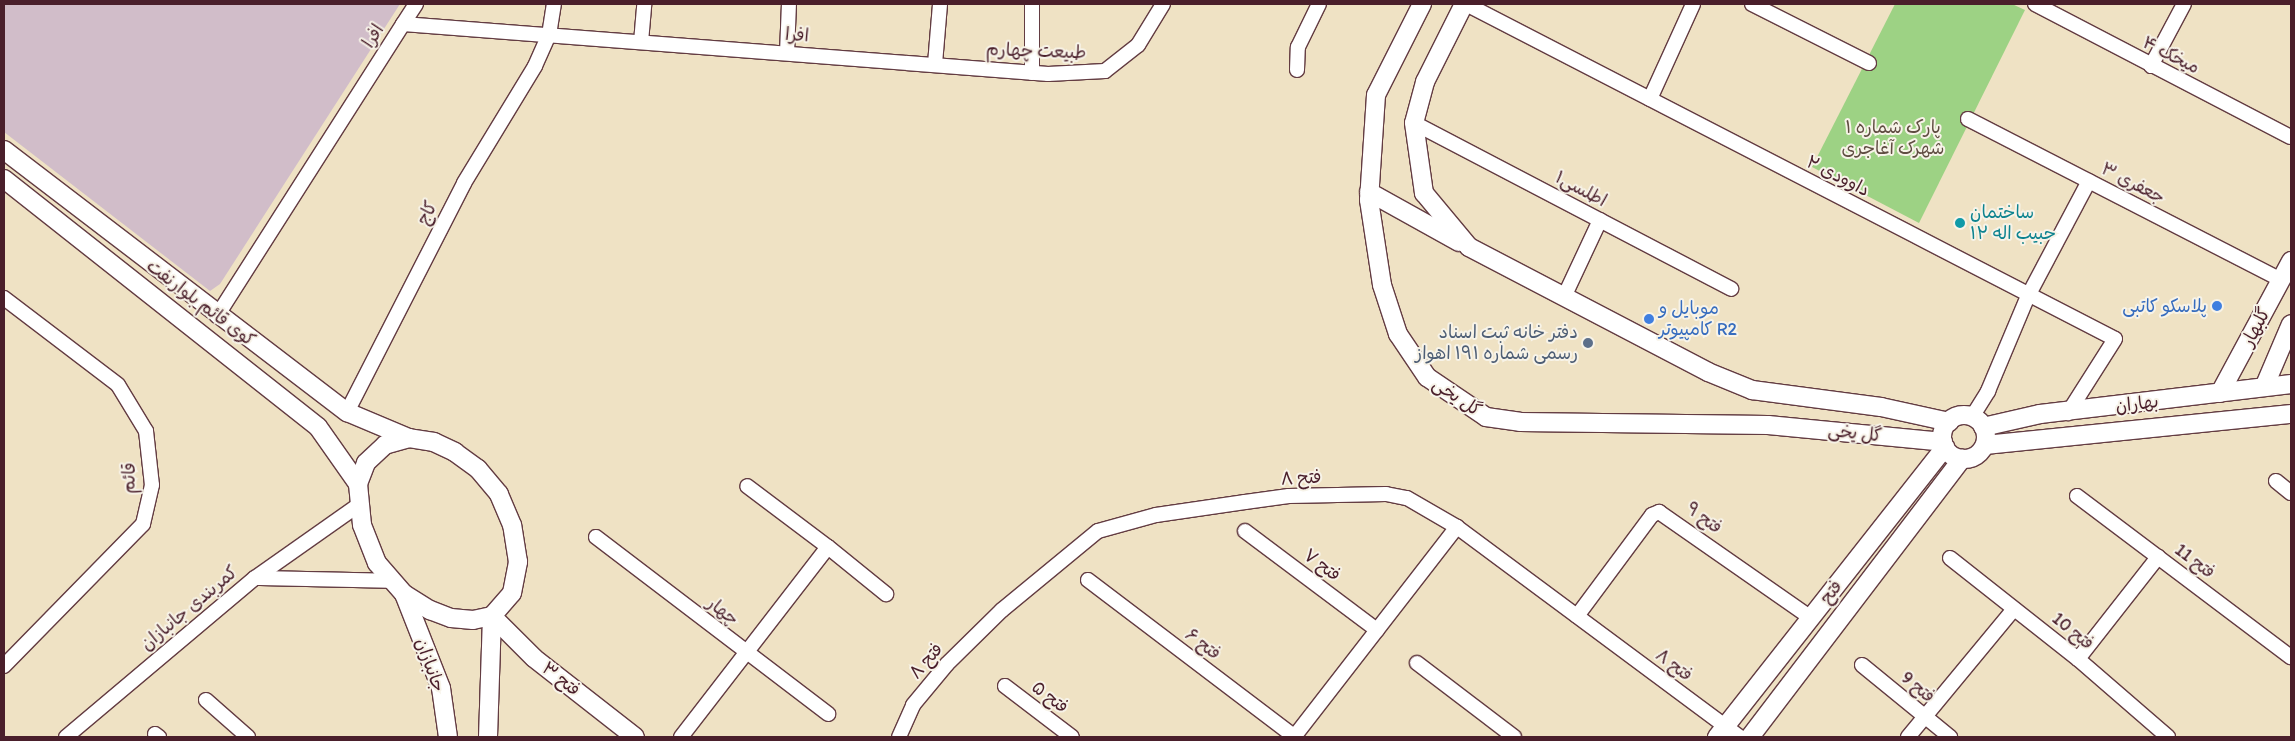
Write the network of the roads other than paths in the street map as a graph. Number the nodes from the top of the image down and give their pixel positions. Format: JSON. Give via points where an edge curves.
{"nodes":[{"id":1,"x":416,"y":4,"type":"edge"},
{"id":2,"x":554,"y":4,"type":"edge"},
{"id":3,"x":644,"y":4,"type":"edge"},
{"id":4,"x":789,"y":4,"type":"edge"},
{"id":5,"x":940,"y":4,"type":"edge"},
{"id":6,"x":1032,"y":4,"type":"edge"},
{"id":7,"x":1163,"y":4,"type":"edge"},
{"id":8,"x":1320,"y":4,"type":"edge"},
{"id":9,"x":1422,"y":4,"type":"edge"},
{"id":10,"x":1465,"y":4,"type":"edge"},
{"id":11,"x":1692,"y":4,"type":"edge"},
{"id":12,"x":1752,"y":4,"type":"edge"},
{"id":13,"x":2036,"y":4,"type":"edge"},
{"id":14,"x":2184,"y":4,"type":"edge"},
{"id":15,"x":403,"y":24,"type":"junction"},
{"id":16,"x":549,"y":35,"type":"junction"},
{"id":17,"x":641,"y":42,"type":"junction"},
{"id":18,"x":787,"y":53,"type":"junction"},
{"id":19,"x":1869,"y":63,"type":"dead end"},
{"id":20,"x":935,"y":64,"type":"junction"},
{"id":21,"x":2151,"y":66,"type":"junction"},
{"id":22,"x":1297,"y":70,"type":"dead end"},
{"id":23,"x":1032,"y":73,"type":"junction"},
{"id":24,"x":1650,"y":99,"type":"junction"},
{"id":25,"x":1968,"y":118,"type":"dead end"},
{"id":26,"x":1414,"y":123,"type":"junction"},
{"id":27,"x":2291,"y":137,"type":"edge"},
{"id":28,"x":4,"y":150,"type":"edge"},
{"id":29,"x":4,"y":179,"type":"edge"},
{"id":30,"x":2089,"y":181,"type":"junction"},
{"id":31,"x":1369,"y":192,"type":"junction"},
{"id":32,"x":1600,"y":220,"type":"junction"},
{"id":33,"x":1469,"y":247,"type":"junction"},
{"id":34,"x":2291,"y":261,"type":"edge"},
{"id":35,"x":2281,"y":280,"type":"junction"},
{"id":36,"x":1731,"y":289,"type":"dead end"},
{"id":37,"x":2028,"y":296,"type":"junction"},
{"id":38,"x":1564,"y":297,"type":"junction"},
{"id":39,"x":4,"y":298,"type":"edge"},
{"id":40,"x":217,"y":316,"type":"junction"},
{"id":41,"x":2291,"y":324,"type":"edge"},
{"id":42,"x":2237,"y":363,"type":"junction"},
{"id":43,"x":2271,"y":367,"type":"junction"},
{"id":44,"x":2291,"y":384,"type":"edge"},
{"id":45,"x":2265,"y":385,"type":"junction"},
{"id":46,"x":2220,"y":393,"type":"junction"},
{"id":47,"x":347,"y":412,"type":"junction"},
{"id":48,"x":2068,"y":413,"type":"junction"},
{"id":49,"x":2291,"y":414,"type":"edge"},
{"id":50,"x":1948,"y":422,"type":"junction"},
{"id":51,"x":1977,"y":422,"type":"junction"},
{"id":52,"x":409,"y":438,"type":"junction"},
{"id":53,"x":1944,"y":444,"type":"junction"},
{"id":54,"x":1984,"y":445,"type":"junction"},
{"id":55,"x":1962,"y":459,"type":"junction"},
{"id":56,"x":2276,"y":481,"type":"dead end"},
{"id":57,"x":358,"y":484,"type":"junction"},
{"id":58,"x":747,"y":486,"type":"dead end"},
{"id":59,"x":2291,"y":493,"type":"edge"},
{"id":60,"x":2077,"y":496,"type":"dead end"},
{"id":61,"x":360,"y":504,"type":"junction"},
{"id":62,"x":1457,"y":528,"type":"junction"},
{"id":63,"x":1245,"y":531,"type":"dead end"},
{"id":64,"x":596,"y":537,"type":"dead end"},
{"id":65,"x":828,"y":547,"type":"junction"},
{"id":66,"x":2158,"y":557,"type":"junction"},
{"id":67,"x":1950,"y":558,"type":"dead end"},
{"id":68,"x":255,"y":578,"type":"junction"},
{"id":69,"x":1088,"y":580,"type":"dead end"},
{"id":70,"x":398,"y":588,"type":"junction"},
{"id":71,"x":886,"y":594,"type":"dead end"},
{"id":72,"x":2014,"y":609,"type":"junction"},
{"id":73,"x":492,"y":616,"type":"junction"},
{"id":74,"x":1577,"y":616,"type":"junction"},
{"id":75,"x":1811,"y":618,"type":"junction"},
{"id":76,"x":1378,"y":630,"type":"junction"},
{"id":77,"x":747,"y":652,"type":"junction"},
{"id":78,"x":2291,"y":657,"type":"edge"},
{"id":79,"x":2078,"y":659,"type":"junction"},
{"id":80,"x":1417,"y":663,"type":"dead end"},
{"id":81,"x":1862,"y":665,"type":"dead end"},
{"id":82,"x":4,"y":666,"type":"edge"},
{"id":83,"x":1005,"y":686,"type":"dead end"},
{"id":84,"x":206,"y":700,"type":"dead end"},
{"id":85,"x":828,"y":714,"type":"dead end"},
{"id":86,"x":1924,"y":717,"type":"junction"},
{"id":87,"x":1721,"y":732,"type":"edge"},
{"id":88,"x":66,"y":737,"type":"edge"},
{"id":89,"x":248,"y":737,"type":"edge"},
{"id":90,"x":448,"y":737,"type":"edge"},
{"id":91,"x":488,"y":737,"type":"edge"},
{"id":92,"x":635,"y":737,"type":"edge"},
{"id":93,"x":681,"y":737,"type":"edge"},
{"id":94,"x":899,"y":737,"type":"edge"},
{"id":95,"x":1072,"y":737,"type":"edge"},
{"id":96,"x":1294,"y":737,"type":"edge"},
{"id":97,"x":1514,"y":737,"type":"edge"},
{"id":98,"x":1740,"y":737,"type":"edge"},
{"id":99,"x":1750,"y":737,"type":"edge"},
{"id":100,"x":1908,"y":737,"type":"edge"},
{"id":101,"x":1950,"y":737,"type":"edge"},
{"id":102,"x":2168,"y":737,"type":"edge"}],
"edges":[{"from":1,"to":15,"type":"street"},
{"from":2,"to":16,"type":"street"},
{"from":3,"to":17,"type":"street"},
{"from":4,"to":18,"type":"street"},
{"from":5,"to":20,"type":"street"},
{"from":6,"to":23,"type":"street"},
{"from":7,"to":23,"type":"street","name":"طبیعت چهارم","via":[[1138,45],[1105,71]]},
{"from":8,"to":22,"type":"street","via":[[1298,47]]},
{"from":9,"to":31,"type":"street","name":"گل یخی","via":[[1376,95]]},
{"from":10,"to":24,"type":"street","name":"داوودی ۲"},
{"from":10,"to":26,"type":"street","name":"گل یخی","via":[[1425,82]]},
{"from":11,"to":24,"type":"street"},
{"from":12,"to":19,"type":"street"},
{"from":13,"to":21,"type":"street","name":"میخک ۴"},
{"from":14,"to":21,"type":"street"},
{"from":15,"to":16,"type":"street","name":"افرا"},
{"from":15,"to":40,"type":"street","name":"افرا"},
{"from":16,"to":17,"type":"street","name":"افرا"},
{"from":16,"to":47,"type":"street","name":"کاج","via":[[535,66],[464,183]]},
{"from":17,"to":18,"type":"street","name":"افرا"},
{"from":18,"to":20,"type":"street","name":"افرا"},
{"from":20,"to":23,"type":"street","name":"طبیعت چهارم"},
{"from":21,"to":27,"type":"street","name":"میخک ۴"},
{"from":24,"to":37,"type":"street","name":"داوودی ۲"},
{"from":25,"to":30,"type":"street","name":"جعفری ۳"},
{"from":26,"to":32,"type":"street","name":"اطلسی۱"},
{"from":26,"to":33,"type":"street","name":"گل یخی","via":[[1424,193]]},
{"from":28,"to":40,"type":"street","name":"کوی قائم بلوارنفت"},
{"from":29,"to":57,"type":"street","name":"کوی قائم بلوارنفت","via":[[318,427]]},
{"from":30,"to":35,"type":"street","name":"جعفری ۳"},
{"from":30,"to":37,"type":"street"},
{"from":31,"to":33,"type":"street"},
{"from":31,"to":53,"type":"street","name":"گل یخی","via":[[1382,285],[1398,334],[1427,377],[1486,417],[1520,422],[1768,425]]},
{"from":32,"to":36,"type":"street","name":"اطلسی۱"},
{"from":32,"to":38,"type":"street"},
{"from":33,"to":38,"type":"street","name":"گل یخی"},
{"from":34,"to":35,"type":"street","name":"گلبهار"},
{"from":35,"to":42,"type":"street","name":"گلبهار"},
{"from":37,"to":48,"type":"street","name":"داوودی ۲","via":[[2115,340]]},
{"from":37,"to":51,"type":"street"},
{"from":38,"to":50,"type":"street","name":"گل یخی","via":[[1708,372],[1752,390],[1881,407]]},
{"from":39,"to":82,"type":"street","name":"قائم","via":[[118,385],[146,431],[152,485],[143,524]]},
{"from":40,"to":47,"type":"street","name":"کوی قائم بلوارنفت"},
{"from":41,"to":43,"type":"street","name":"گلبهار"},
{"from":42,"to":43,"type":"street","via":[[2242,373],[2252,378],[2263,376]]},
{"from":42,"to":46,"type":"street","name":"گلبهار"},
{"from":43,"to":45,"type":"street","name":"گلبهار"},
{"from":44,"to":45,"type":"street","name":"بهاران"},
{"from":45,"to":46,"type":"street","name":"بهاران"},
{"from":46,"to":48,"type":"street","name":"بهاران"},
{"from":47,"to":52,"type":"street","name":"کوی قائم بلوارنفت"},
{"from":48,"to":51,"type":"street","name":"بهاران"},
{"from":49,"to":54,"type":"street","name":"بهاران"},
{"from":50,"to":51,"type":"street","via":[[1960,416]]},
{"from":50,"to":53,"type":"street","via":[[1943,431]]},
{"from":51,"to":54,"type":"street"},
{"from":52,"to":57,"type":"street","via":[[385,445],[366,463]]},
{"from":52,"to":73,"type":"street","via":[[434,442],[455,452],[478,469],[499,494],[512,525],[518,562],[512,593]]},
{"from":53,"to":55,"type":"street","via":[[1952,455]]},
{"from":53,"to":75,"type":"street","name":"فتح"},
{"from":54,"to":55,"type":"street","via":[[1973,457]]},
{"from":55,"to":99,"type":"street","name":"فتح"},
{"from":56,"to":59,"type":"street"},
{"from":57,"to":61,"type":"street"},
{"from":58,"to":65,"type":"street"},
{"from":60,"to":66,"type":"street","name":"فتح 11"},
{"from":61,"to":68,"type":"street"},
{"from":61,"to":70,"type":"street","via":[[362,525],[377,563]]},
{"from":62,"to":74,"type":"street","name":"فتح ۸"},
{"from":62,"to":76,"type":"street"},
{"from":62,"to":94,"type":"street","name":"فتح ۸","via":[[1408,498],[1386,494],[1289,496],[1156,515],[1098,531],[1016,597],[947,664],[913,705]]},
{"from":63,"to":76,"type":"street","name":"فتح ۷"},
{"from":64,"to":77,"type":"street","name":"چهار"},
{"from":65,"to":71,"type":"street"},
{"from":65,"to":77,"type":"street"},
{"from":66,"to":78,"type":"street","name":"فتح 11"},
{"from":66,"to":79,"type":"street"},
{"from":67,"to":72,"type":"street","name":"فتح 10"},
{"from":68,"to":70,"type":"street","name":"کمربندی جانبازان"},
{"from":68,"to":88,"type":"street","name":"کمربندی جانبازان"},
{"from":69,"to":96,"type":"street","name":"فتح ۶"},
{"from":70,"to":73,"type":"street","via":[[430,610],[451,618],[473,620]]},
{"from":70,"to":90,"type":"street","name":"جانبازان","via":[[441,688]]},
{"from":72,"to":79,"type":"street","name":"فتح 10"},
{"from":72,"to":86,"type":"street"},
{"from":73,"to":91,"type":"street"},
{"from":73,"to":92,"type":"street","name":"فتح ۳","via":[[534,658]]},
{"from":74,"to":75,"type":"street","name":"فتح ۹","via":[[1652,515],[1659,512]]},
{"from":74,"to":87,"type":"street","name":"فتح ۸"},
{"from":75,"to":87,"type":"street","name":"فتح"},
{"from":76,"to":96,"type":"street"},
{"from":77,"to":85,"type":"street","name":"چهار"},
{"from":77,"to":93,"type":"street"},
{"from":79,"to":102,"type":"street","name":"فتح 10"},
{"from":80,"to":97,"type":"street"},
{"from":81,"to":86,"type":"street","name":"فتح 9"},
{"from":83,"to":95,"type":"street","name":"فتح ۵"},
{"from":84,"to":89,"type":"street"},
{"from":86,"to":100,"type":"street"},
{"from":86,"to":101,"type":"street","name":"فتح 9"},
{"from":87,"to":98,"type":"street","name":"فتح ۸"}]}
